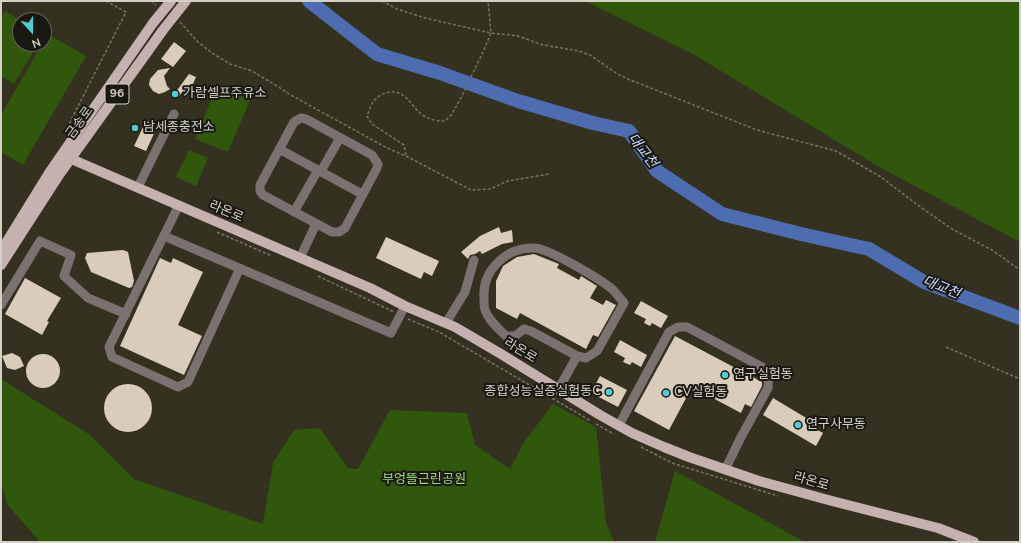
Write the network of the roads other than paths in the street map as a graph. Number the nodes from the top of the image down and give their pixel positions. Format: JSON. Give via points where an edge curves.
{"nodes":[{"id":1,"x":171,"y":1,"type":"edge"},
{"id":2,"x":186,"y":1,"type":"edge"},
{"id":3,"x":174,"y":114,"type":"dead end"},
{"id":4,"x":340,"y":138,"type":"junction"},
{"id":5,"x":279,"y":150,"type":"junction"},
{"id":6,"x":66,"y":157,"type":"junction"},
{"id":7,"x":320,"y":170,"type":"junction"},
{"id":8,"x":138,"y":187,"type":"junction"},
{"id":9,"x":362,"y":194,"type":"junction"},
{"id":10,"x":179,"y":205,"type":"junction"},
{"id":11,"x":294,"y":212,"type":"junction"},
{"id":12,"x":316,"y":224,"type":"junction"},
{"id":13,"x":164,"y":236,"type":"junction"},
{"id":14,"x":1,"y":250,"type":"edge"},
{"id":15,"x":300,"y":258,"type":"junction"},
{"id":16,"x":474,"y":260,"type":"dead end"},
{"id":17,"x":1,"y":265,"type":"edge"},
{"id":18,"x":240,"y":268,"type":"junction"},
{"id":19,"x":465,"y":292,"type":"junction"},
{"id":20,"x":483,"y":292,"type":"junction"},
{"id":21,"x":1,"y":305,"type":"edge"},
{"id":22,"x":406,"y":306,"type":"junction"},
{"id":23,"x":126,"y":314,"type":"junction"},
{"id":24,"x":446,"y":323,"type":"junction"},
{"id":25,"x":577,"y":356,"type":"junction"},
{"id":26,"x":558,"y":390,"type":"junction"},
{"id":27,"x":619,"y":425,"type":"junction"},
{"id":28,"x":725,"y":470,"type":"junction"},
{"id":29,"x":974,"y":542,"type":"edge"}],
"edges":[{"from":1,"to":6,"type":"main road","name":"금송로","via":[[153,23]]},
{"from":2,"to":6,"type":"main road","name":"금송로","number":"96"},
{"from":3,"to":8,"type":"lane"},
{"from":4,"to":5,"type":"lane","via":[[301,118],[294,122]]},
{"from":4,"to":7,"type":"lane"},
{"from":4,"to":9,"type":"lane","via":[[372,155],[378,164]]},
{"from":5,"to":7,"type":"lane"},
{"from":5,"to":11,"type":"lane","via":[[260,185],[260,191]]},
{"from":6,"to":8,"type":"main road","name":"라온로"},
{"from":6,"to":14,"type":"main road","name":"금송로","number":"96"},
{"from":6,"to":17,"type":"main road","name":"금송로","number":"96"},
{"from":7,"to":9,"type":"lane"},
{"from":7,"to":11,"type":"lane"},
{"from":8,"to":10,"type":"main road","name":"라온로"},
{"from":9,"to":12,"type":"lane","via":[[345,228],[339,232],[332,232]]},
{"from":10,"to":13,"type":"lane"},
{"from":10,"to":15,"type":"main road","name":"라온로"},
{"from":11,"to":12,"type":"lane"},
{"from":12,"to":15,"type":"lane"},
{"from":13,"to":18,"type":"lane"},
{"from":13,"to":23,"type":"lane"},
{"from":15,"to":22,"type":"main road","name":"라온로"},
{"from":16,"to":19,"type":"lane"},
{"from":18,"to":22,"type":"lane","via":[[391,333]]},
{"from":18,"to":23,"type":"lane","via":[[188,382],[178,387],[112,357],[110,348]]},
{"from":19,"to":20,"type":"lane"},
{"from":19,"to":24,"type":"lane"},
{"from":20,"to":25,"type":"lane","via":[[484,310],[493,324],[506,336],[515,336],[524,329]]},
{"from":20,"to":25,"type":"lane","via":[[488,276],[500,259],[517,249],[535,247],[558,255],[611,288],[624,303],[597,351],[586,358]]},
{"from":21,"to":23,"type":"lane","via":[[40,241],[71,255],[64,276],[88,298]]},
{"from":22,"to":24,"type":"main road","name":"라온로"},
{"from":24,"to":26,"type":"main road","name":"라온로"},
{"from":25,"to":26,"type":"lane"},
{"from":26,"to":27,"type":"main road","name":"라온로"},
{"from":27,"to":28,"type":"main road","name":"라온로","via":[[664,447]]},
{"from":27,"to":28,"type":"lane","via":[[670,332],[678,327],[687,328],[762,368],[769,380],[768,388]]},
{"from":28,"to":29,"type":"main road","name":"라온로","via":[[938,528]]}]}
